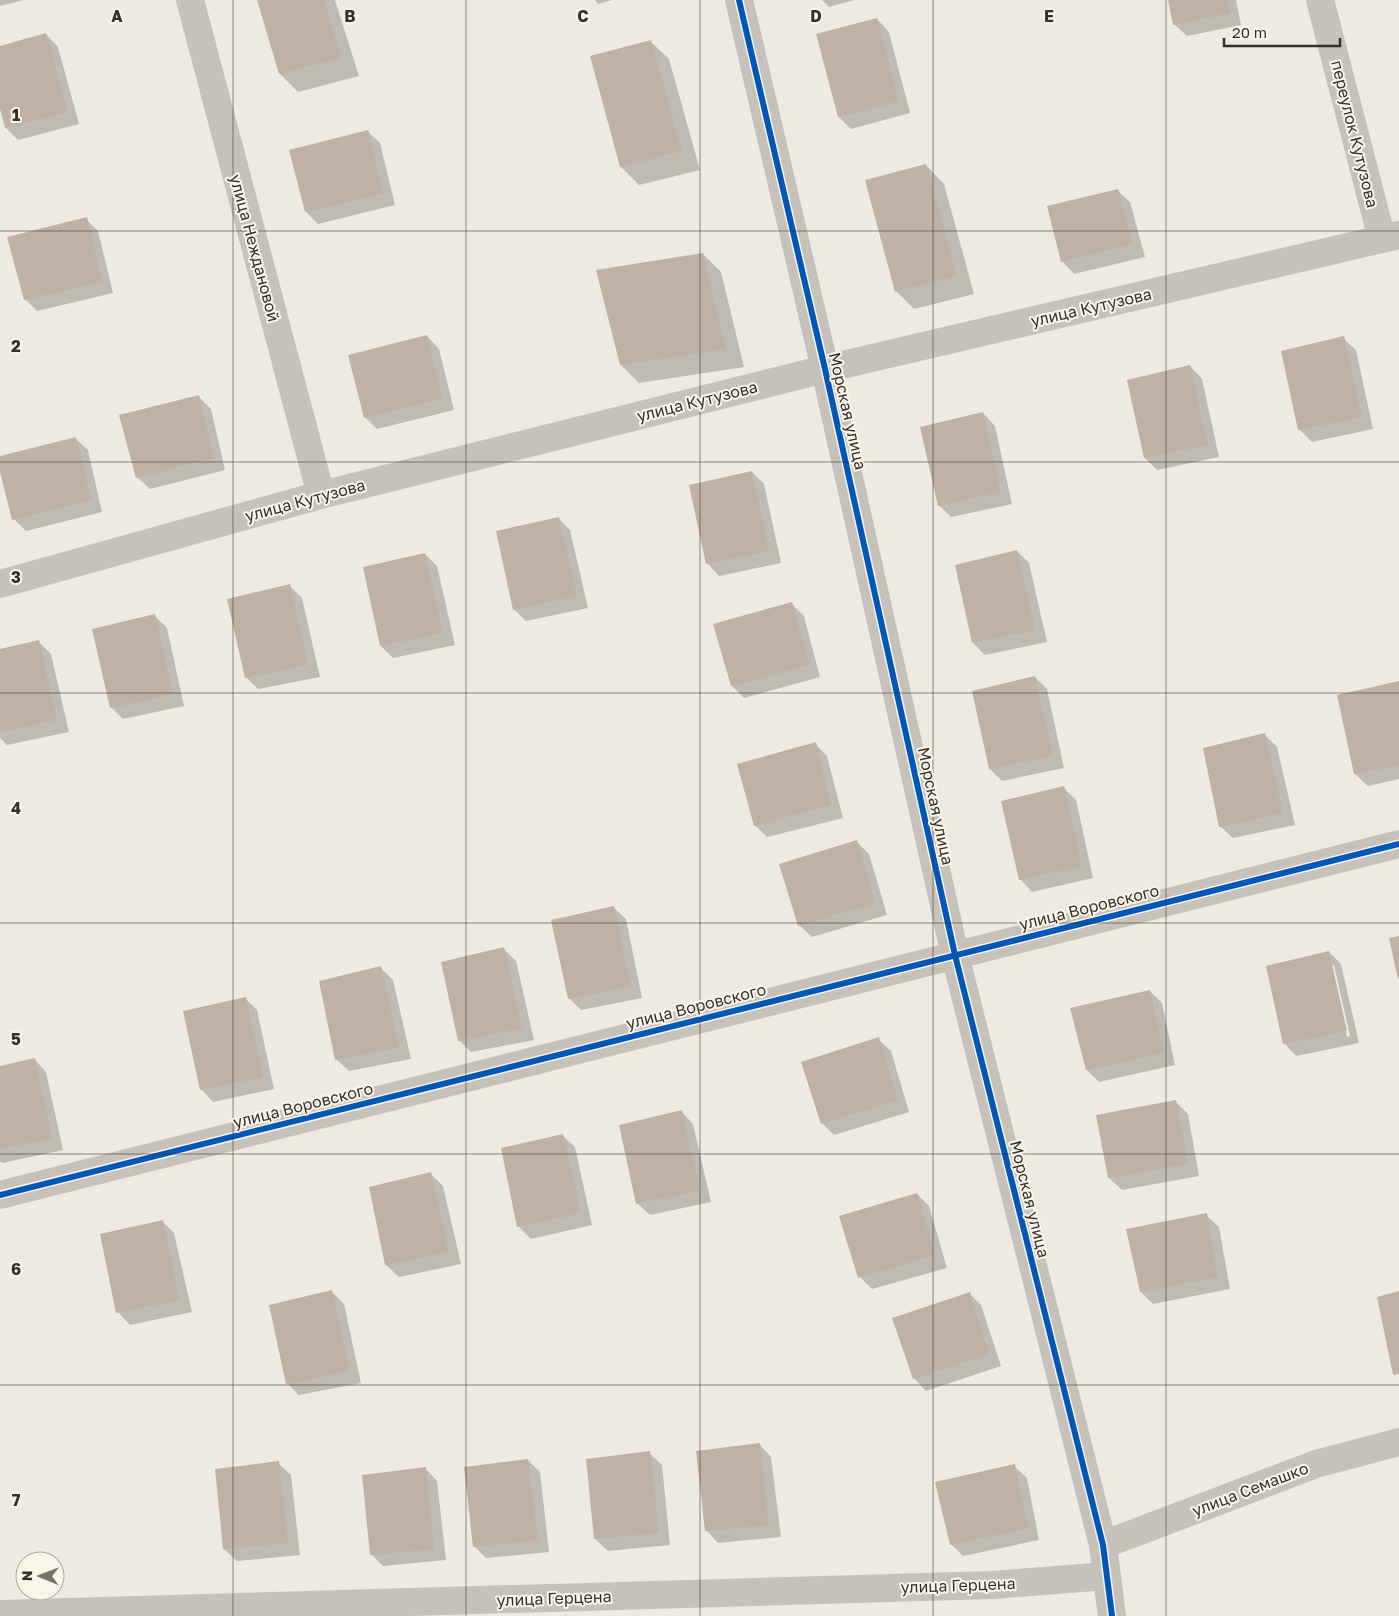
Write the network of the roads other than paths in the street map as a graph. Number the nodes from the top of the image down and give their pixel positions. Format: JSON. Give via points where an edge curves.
{"nodes":[{"id":1,"x":190,"y":0,"type":"edge"},
{"id":2,"x":739,"y":0,"type":"edge"},
{"id":3,"x":1320,"y":0,"type":"edge"},
{"id":4,"x":1390,"y":237,"type":"edge"},
{"id":5,"x":825,"y":369,"type":"junction"},
{"id":6,"x":321,"y":495,"type":"junction"},
{"id":7,"x":0,"y":584,"type":"edge"},
{"id":8,"x":1399,"y":844,"type":"edge"},
{"id":9,"x":955,"y":955,"type":"junction"},
{"id":10,"x":0,"y":1195,"type":"edge"},
{"id":11,"x":1399,"y":1442,"type":"edge"},
{"id":12,"x":1103,"y":1545,"type":"junction"},
{"id":13,"x":1107,"y":1576,"type":"junction"},
{"id":14,"x":0,"y":1614,"type":"edge"},
{"id":15,"x":1112,"y":1616,"type":"edge"}],
"edges":[{"from":1,"to":6,"type":"street","name":"улица Неждановой"},
{"from":2,"to":5,"type":"street","name":"Морская улица"},
{"from":3,"to":4,"type":"street","name":"переулок Кутузова"},
{"from":4,"to":5,"type":"street","name":"улица Кутузова"},
{"from":5,"to":6,"type":"street","name":"улица Кутузова"},
{"from":5,"to":9,"type":"street","name":"Морская улица"},
{"from":6,"to":7,"type":"street","name":"улица Кутузова"},
{"from":8,"to":9,"type":"street","name":"улица Воровского"},
{"from":9,"to":10,"type":"street","name":"улица Воровского"},
{"from":9,"to":12,"type":"street","name":"Морская улица"},
{"from":11,"to":12,"type":"street","name":"улица Семашко","via":[[1316,1464]]},
{"from":12,"to":13,"type":"street","name":"Морская улица"},
{"from":13,"to":14,"type":"street","name":"улица Герцена","via":[[992,1585]]},
{"from":13,"to":15,"type":"street","name":"Морская улица"}]}
